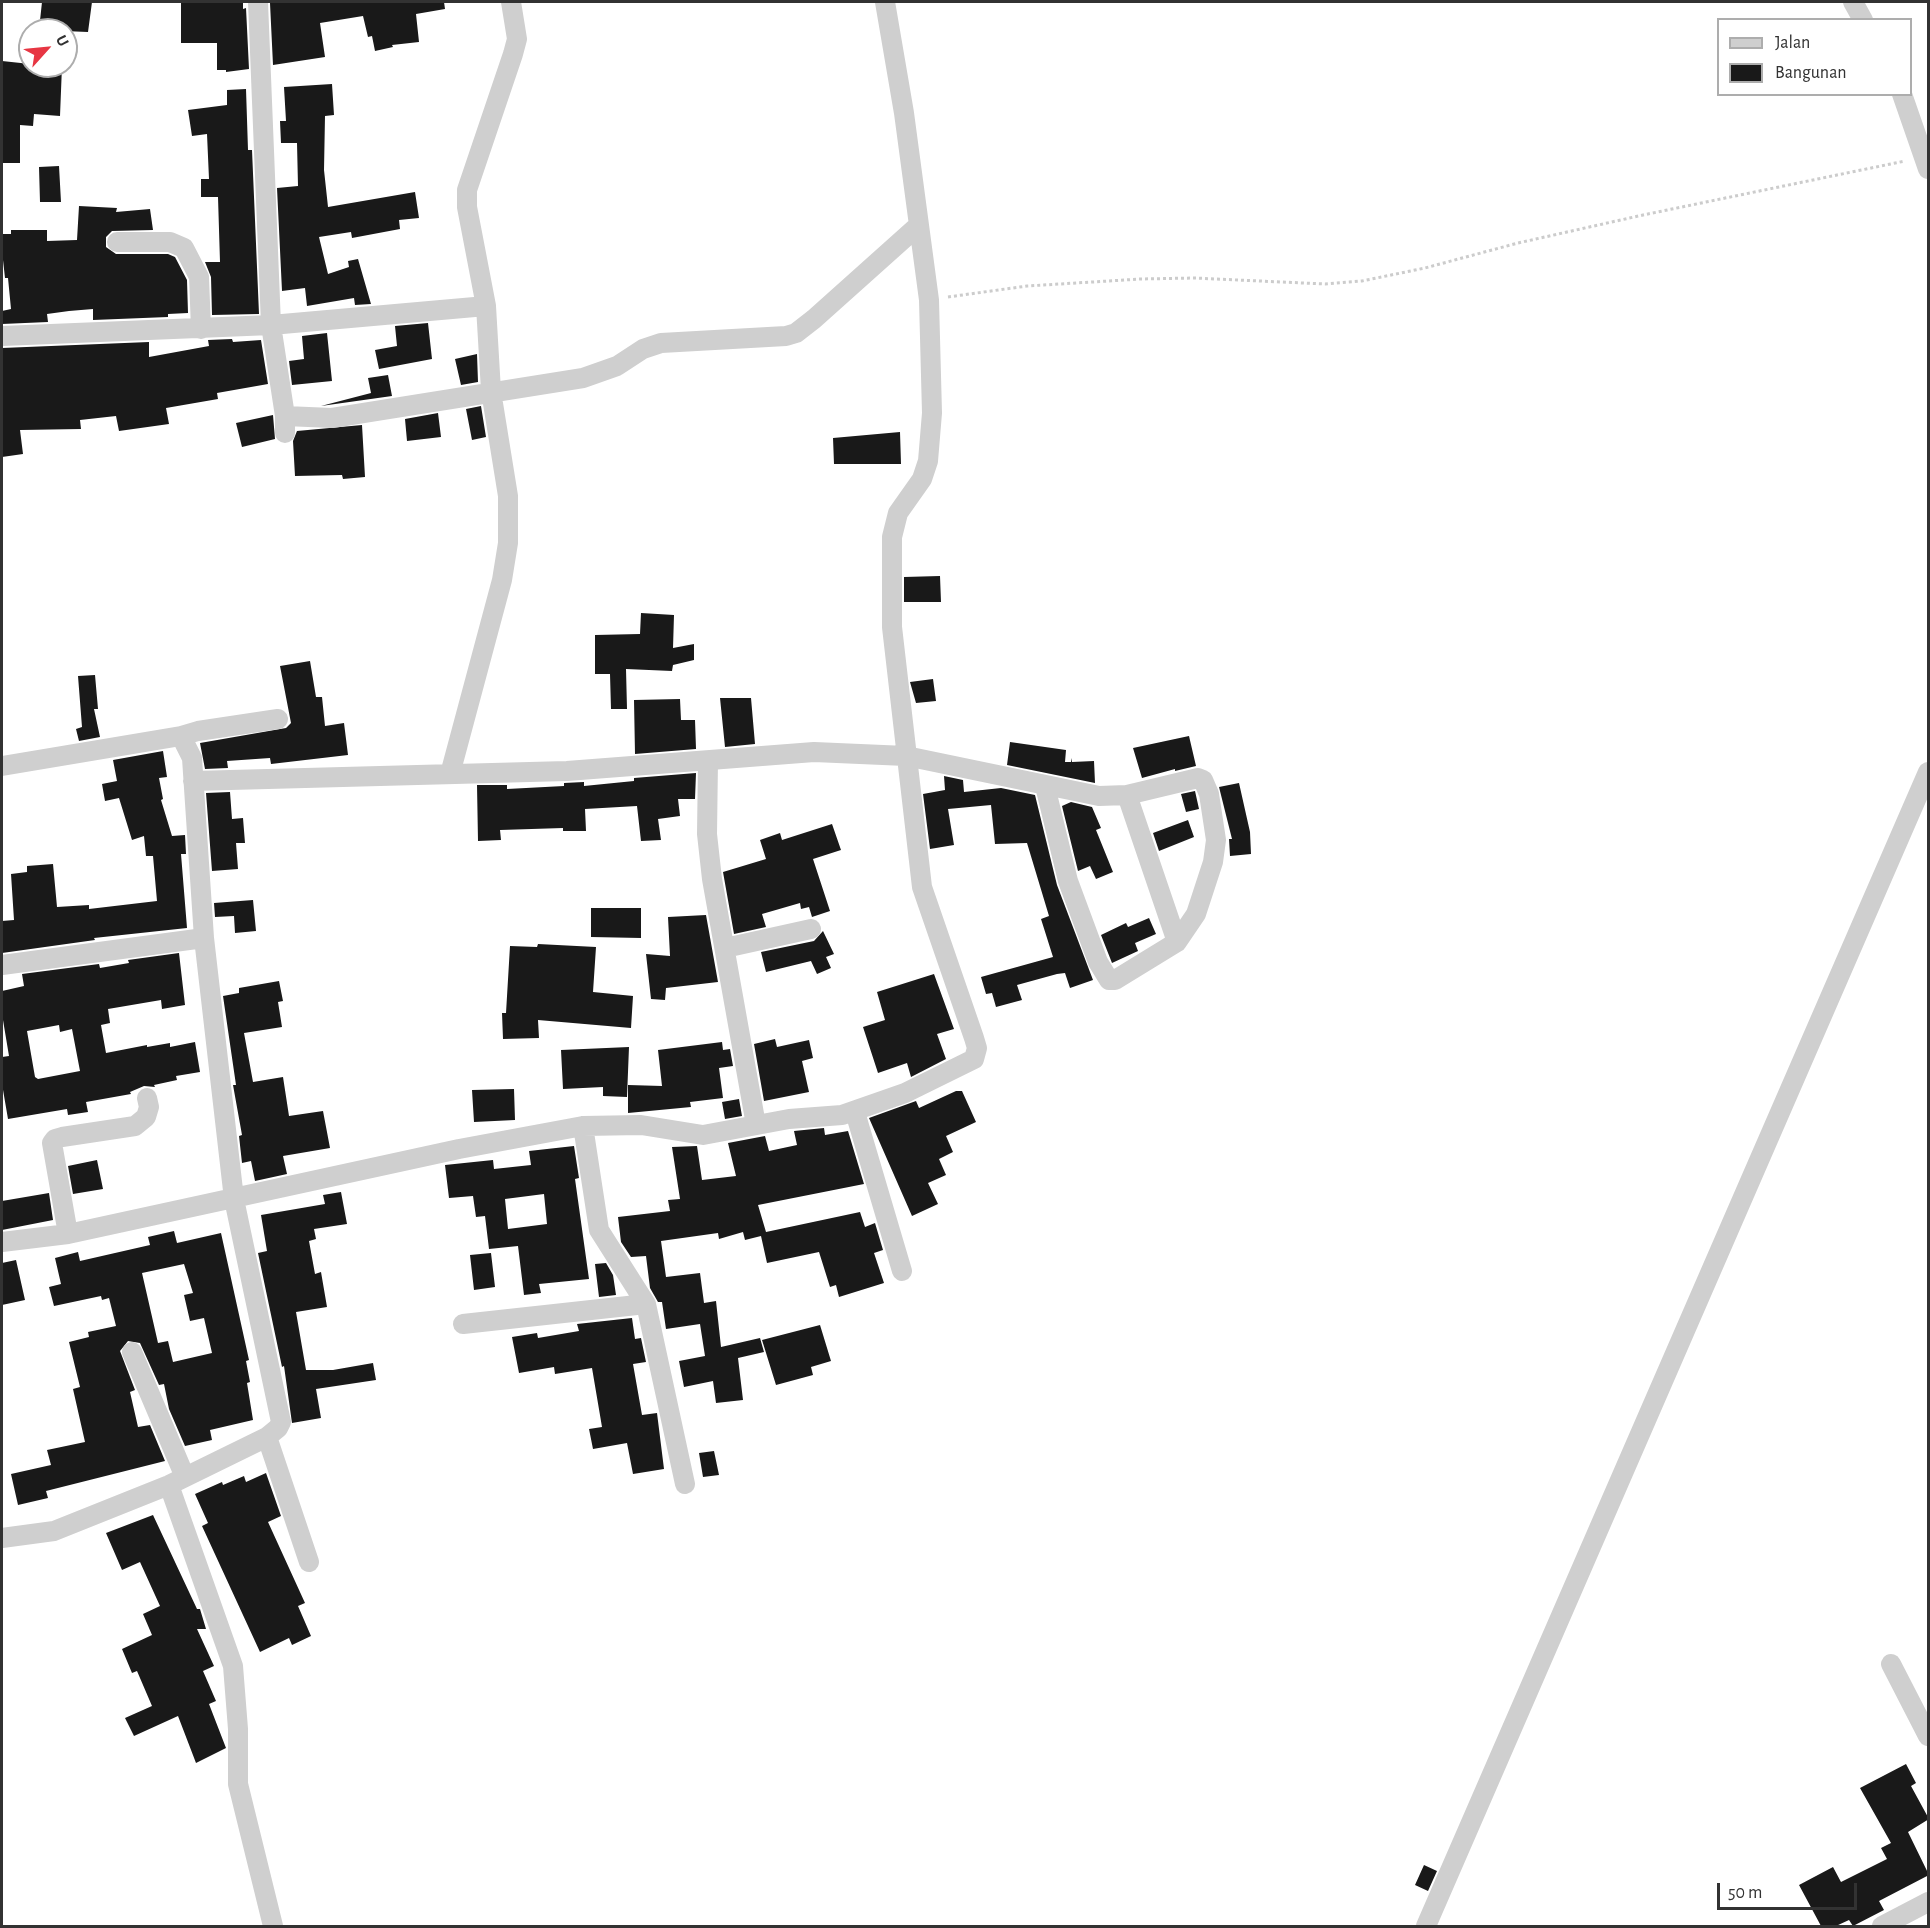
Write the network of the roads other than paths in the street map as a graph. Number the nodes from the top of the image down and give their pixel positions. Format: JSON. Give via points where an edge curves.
{"nodes":[{"id":1,"x":258,"y":2,"type":"edge"},
{"id":2,"x":511,"y":2,"type":"edge"},
{"id":3,"x":885,"y":2,"type":"edge"},
{"id":4,"x":1853,"y":2,"type":"edge"},
{"id":5,"x":1862,"y":18,"type":"edge"},
{"id":6,"x":1903,"y":96,"type":"edge"},
{"id":7,"x":1927,"y":163,"type":"edge"},
{"id":8,"x":919,"y":225,"type":"junction"},
{"id":9,"x":117,"y":242,"type":"dead end"},
{"id":10,"x":486,"y":306,"type":"junction"},
{"id":11,"x":271,"y":325,"type":"junction"},
{"id":12,"x":201,"y":329,"type":"junction"},
{"id":13,"x":2,"y":336,"type":"edge"},
{"id":14,"x":491,"y":391,"type":"junction"},
{"id":15,"x":278,"y":719,"type":"dead end"},
{"id":16,"x":181,"y":736,"type":"junction"},
{"id":17,"x":906,"y":756,"type":"junction"},
{"id":18,"x":708,"y":761,"type":"junction"},
{"id":19,"x":2,"y":766,"type":"edge"},
{"id":20,"x":1929,"y":772,"type":"edge"},
{"id":21,"x":450,"y":774,"type":"junction"},
{"id":22,"x":193,"y":781,"type":"junction"},
{"id":23,"x":1045,"y":786,"type":"junction"},
{"id":24,"x":1127,"y":795,"type":"junction"},
{"id":25,"x":811,"y":929,"type":"dead end"},
{"id":26,"x":204,"y":938,"type":"junction"},
{"id":27,"x":1177,"y":942,"type":"junction"},
{"id":28,"x":725,"y":948,"type":"junction"},
{"id":29,"x":2,"y":965,"type":"edge"},
{"id":30,"x":147,"y":1098,"type":"dead end"},
{"id":31,"x":855,"y":1112,"type":"junction"},
{"id":32,"x":756,"y":1125,"type":"junction"},
{"id":33,"x":583,"y":1126,"type":"junction"},
{"id":34,"x":234,"y":1199,"type":"junction"},
{"id":35,"x":68,"y":1234,"type":"junction"},
{"id":36,"x":2,"y":1242,"type":"edge"},
{"id":37,"x":902,"y":1271,"type":"dead end"},
{"id":38,"x":646,"y":1304,"type":"junction"},
{"id":39,"x":463,"y":1324,"type":"dead end"},
{"id":40,"x":132,"y":1352,"type":"dead end"},
{"id":41,"x":267,"y":1437,"type":"junction"},
{"id":42,"x":177,"y":1481,"type":"junction"},
{"id":43,"x":685,"y":1484,"type":"dead end"},
{"id":44,"x":2,"y":1538,"type":"edge"},
{"id":45,"x":309,"y":1562,"type":"dead end"},
{"id":46,"x":1891,"y":1664,"type":"dead end"},
{"id":47,"x":1929,"y":1736,"type":"edge"},
{"id":48,"x":1929,"y":1902,"type":"edge"},
{"id":49,"x":273,"y":1926,"type":"edge"},
{"id":50,"x":1426,"y":1926,"type":"edge"},
{"id":51,"x":1882,"y":1926,"type":"edge"}],
"edges":[{"from":1,"to":11,"type":"street"},
{"from":2,"to":10,"type":"street","via":[[517,39],[467,190]]},
{"from":3,"to":8,"type":"street"},
{"from":4,"to":5,"type":"street"},
{"from":6,"to":7,"type":"street"},
{"from":8,"to":14,"type":"street","via":[[796,333],[661,343],[583,378]]},
{"from":8,"to":17,"type":"street","via":[[929,300],[932,413],[928,461],[922,479],[898,513],[892,537],[892,627]]},
{"from":9,"to":12,"type":"street","via":[[170,242],[184,248],[199,277]]},
{"from":10,"to":11,"type":"street"},
{"from":10,"to":14,"type":"street"},
{"from":11,"to":12,"type":"street"},
{"from":11,"to":14,"type":"street","via":[[285,424]]},
{"from":12,"to":13,"type":"street"},
{"from":14,"to":21,"type":"street","via":[[508,496],[508,543],[500,590]]},
{"from":15,"to":16,"type":"street"},
{"from":16,"to":19,"type":"street"},
{"from":16,"to":22,"type":"street","via":[[192,758]]},
{"from":17,"to":18,"type":"street","via":[[814,752]]},
{"from":17,"to":23,"type":"street"},
{"from":17,"to":31,"type":"street","via":[[922,887],[976,1048],[971,1062]]},
{"from":18,"to":21,"type":"street"},
{"from":18,"to":28,"type":"street","via":[[707,834]]},
{"from":20,"to":50,"type":"street"},
{"from":21,"to":22,"type":"street"},
{"from":22,"to":26,"type":"street"},
{"from":23,"to":24,"type":"street","via":[[1099,796]]},
{"from":23,"to":27,"type":"street","via":[[1068,881],[1098,962],[1109,980],[1128,974]]},
{"from":24,"to":27,"type":"street"},
{"from":24,"to":27,"type":"street","via":[[1198,778],[1209,794],[1216,840],[1213,862],[1196,914]]},
{"from":25,"to":28,"type":"street"},
{"from":26,"to":29,"type":"street"},
{"from":26,"to":34,"type":"street"},
{"from":28,"to":32,"type":"street"},
{"from":30,"to":35,"type":"street","via":[[146,1117],[135,1126],[62,1137],[52,1143]]},
{"from":31,"to":32,"type":"street"},
{"from":31,"to":37,"type":"street"},
{"from":32,"to":33,"type":"street","via":[[703,1135],[641,1125]]},
{"from":33,"to":34,"type":"street"},
{"from":33,"to":38,"type":"street","via":[[599,1230]]},
{"from":34,"to":35,"type":"street"},
{"from":34,"to":41,"type":"street","via":[[280,1415],[278,1428]]},
{"from":35,"to":36,"type":"street"},
{"from":38,"to":39,"type":"street"},
{"from":38,"to":43,"type":"street"},
{"from":40,"to":42,"type":"street"},
{"from":41,"to":42,"type":"street"},
{"from":41,"to":45,"type":"street"},
{"from":42,"to":44,"type":"street","via":[[54,1531]]},
{"from":42,"to":49,"type":"street","via":[[233,1666],[238,1784]]},
{"from":46,"to":47,"type":"street"},
{"from":48,"to":51,"type":"street"}]}
